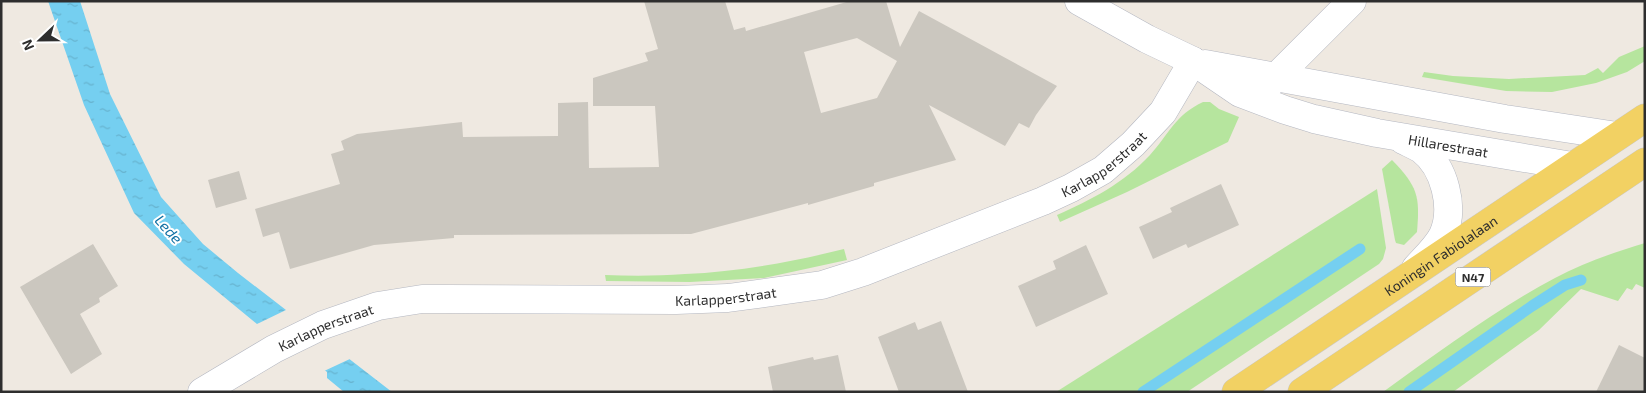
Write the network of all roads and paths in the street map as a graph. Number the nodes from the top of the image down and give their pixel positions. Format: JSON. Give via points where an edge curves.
{"nodes":[{"id":1,"x":1079,"y":1,"type":"edge"},
{"id":2,"x":1352,"y":1,"type":"edge"},
{"id":3,"x":1193,"y":61,"type":"junction"},
{"id":4,"x":1276,"y":77,"type":"junction"},
{"id":5,"x":1255,"y":98,"type":"junction"},
{"id":6,"x":1645,"y":118,"type":"edge"},
{"id":7,"x":1395,"y":136,"type":"junction"},
{"id":8,"x":1617,"y":136,"type":"junction"},
{"id":9,"x":1645,"y":140,"type":"edge"},
{"id":10,"x":1572,"y":166,"type":"junction"},
{"id":11,"x":1638,"y":172,"type":"edge"},
{"id":12,"x":1406,"y":277,"type":"junction"},
{"id":13,"x":202,"y":392,"type":"edge"},
{"id":14,"x":1236,"y":392,"type":"edge"},
{"id":15,"x":1302,"y":392,"type":"edge"}],
"edges":[{"from":1,"to":3,"type":"street","name":"Hillarestraat"},
{"from":2,"to":4,"type":"street"},
{"from":3,"to":4,"type":"street","name":"Hillarestraat"},
{"from":3,"to":5,"type":"street","name":"Hillarestraat","via":[[1240,93]]},
{"from":3,"to":13,"type":"street","name":"Karlapperstraat","via":[[1164,112],[1134,144],[1103,170],[1043,201],[863,272],[822,285],[728,298],[422,299],[378,306],[323,325],[274,349]]},
{"from":4,"to":5,"type":"street"},
{"from":4,"to":8,"type":"street","name":"Hillarestraat","via":[[1505,120]]},
{"from":5,"to":7,"type":"street","name":"Hillarestraat","via":[[1314,119]]},
{"from":6,"to":8,"type":"main road","name":"Koningin Fabiolalaan","number":"N47"},
{"from":7,"to":10,"type":"street","name":"Hillarestraat"},
{"from":7,"to":12,"type":"street","via":[[1420,149],[1434,162],[1440,174],[1448,216],[1443,235]]},
{"from":8,"to":9,"type":"main road","name":"Hillarestraat"},
{"from":8,"to":10,"type":"main road","name":"Koningin Fabiolalaan","number":"N47"},
{"from":10,"to":11,"type":"main road","name":"Hillarestraat"},
{"from":10,"to":12,"type":"main road","name":"Koningin Fabiolalaan","number":"N47"},
{"from":11,"to":15,"type":"main road","number":"N47"},
{"from":12,"to":14,"type":"main road","name":"Koningin Fabiolalaan","number":"N47"}]}
